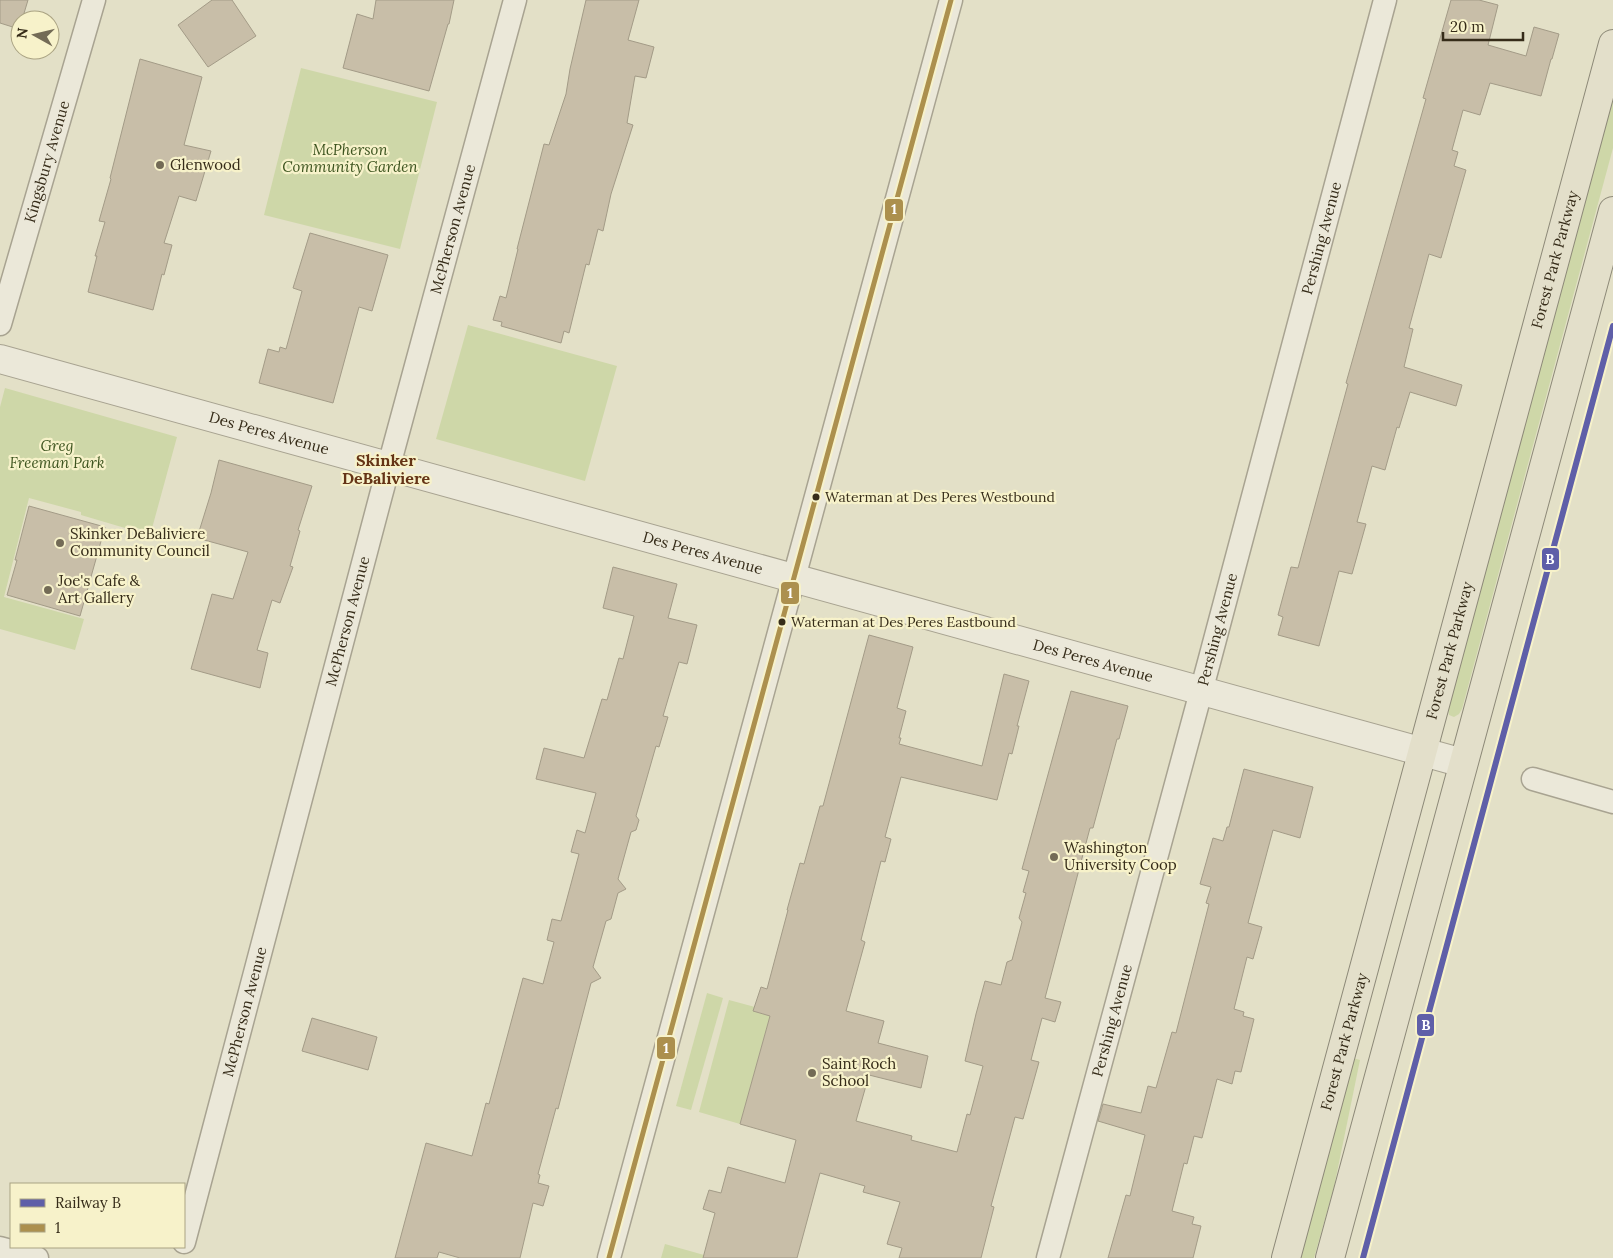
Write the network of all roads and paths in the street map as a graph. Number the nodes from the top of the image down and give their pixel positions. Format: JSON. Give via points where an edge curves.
{"nodes":[{"id":1,"x":112,"y":0,"type":"edge"},
{"id":2,"x":515,"y":0,"type":"edge"},
{"id":3,"x":951,"y":0,"type":"edge"},
{"id":4,"x":1385,"y":0,"type":"edge"},
{"id":5,"x":93,"y":7,"type":"edge"},
{"id":6,"x":1613,"y":44,"type":"edge"},
{"id":7,"x":1613,"y":211,"type":"edge"},
{"id":8,"x":0,"y":324,"type":"edge"},
{"id":9,"x":0,"y":359,"type":"edge"},
{"id":10,"x":389,"y":466,"type":"junction"},
{"id":11,"x":793,"y":578,"type":"junction"},
{"id":12,"x":1201,"y":691,"type":"junction"},
{"id":13,"x":1422,"y":752,"type":"junction"},
{"id":14,"x":1463,"y":763,"type":"junction"},
{"id":15,"x":1533,"y":779,"type":"dead end"},
{"id":16,"x":1613,"y":802,"type":"edge"},
{"id":17,"x":185,"y":1238,"type":"edge"},
{"id":18,"x":0,"y":1248,"type":"edge"},
{"id":19,"x":37,"y":1258,"type":"edge"},
{"id":20,"x":609,"y":1258,"type":"edge"},
{"id":21,"x":1048,"y":1258,"type":"edge"},
{"id":22,"x":1286,"y":1258,"type":"edge"},
{"id":23,"x":1330,"y":1258,"type":"edge"}],
"edges":[{"from":1,"to":5,"type":"street"},
{"from":2,"to":10,"type":"street","name":"McPherson Avenue"},
{"from":3,"to":11,"type":"street"},
{"from":4,"to":12,"type":"street","name":"Pershing Avenue"},
{"from":5,"to":8,"type":"street","name":"Kingsbury Avenue"},
{"from":6,"to":13,"type":"main road","name":"Forest Park Parkway"},
{"from":7,"to":14,"type":"main road"},
{"from":9,"to":10,"type":"street","name":"Des Peres Avenue"},
{"from":10,"to":11,"type":"street","name":"Des Peres Avenue"},
{"from":10,"to":17,"type":"street","name":"McPherson Avenue"},
{"from":11,"to":12,"type":"street","name":"Des Peres Avenue"},
{"from":11,"to":20,"type":"street"},
{"from":12,"to":13,"type":"street","name":"Des Peres Avenue"},
{"from":12,"to":21,"type":"street","name":"Pershing Avenue"},
{"from":13,"to":14,"type":"street","name":"Des Peres Avenue"},
{"from":13,"to":22,"type":"main road","name":"Forest Park Parkway"},
{"from":14,"to":23,"type":"main road"},
{"from":15,"to":16,"type":"street"},
{"from":18,"to":19,"type":"street"}]}
